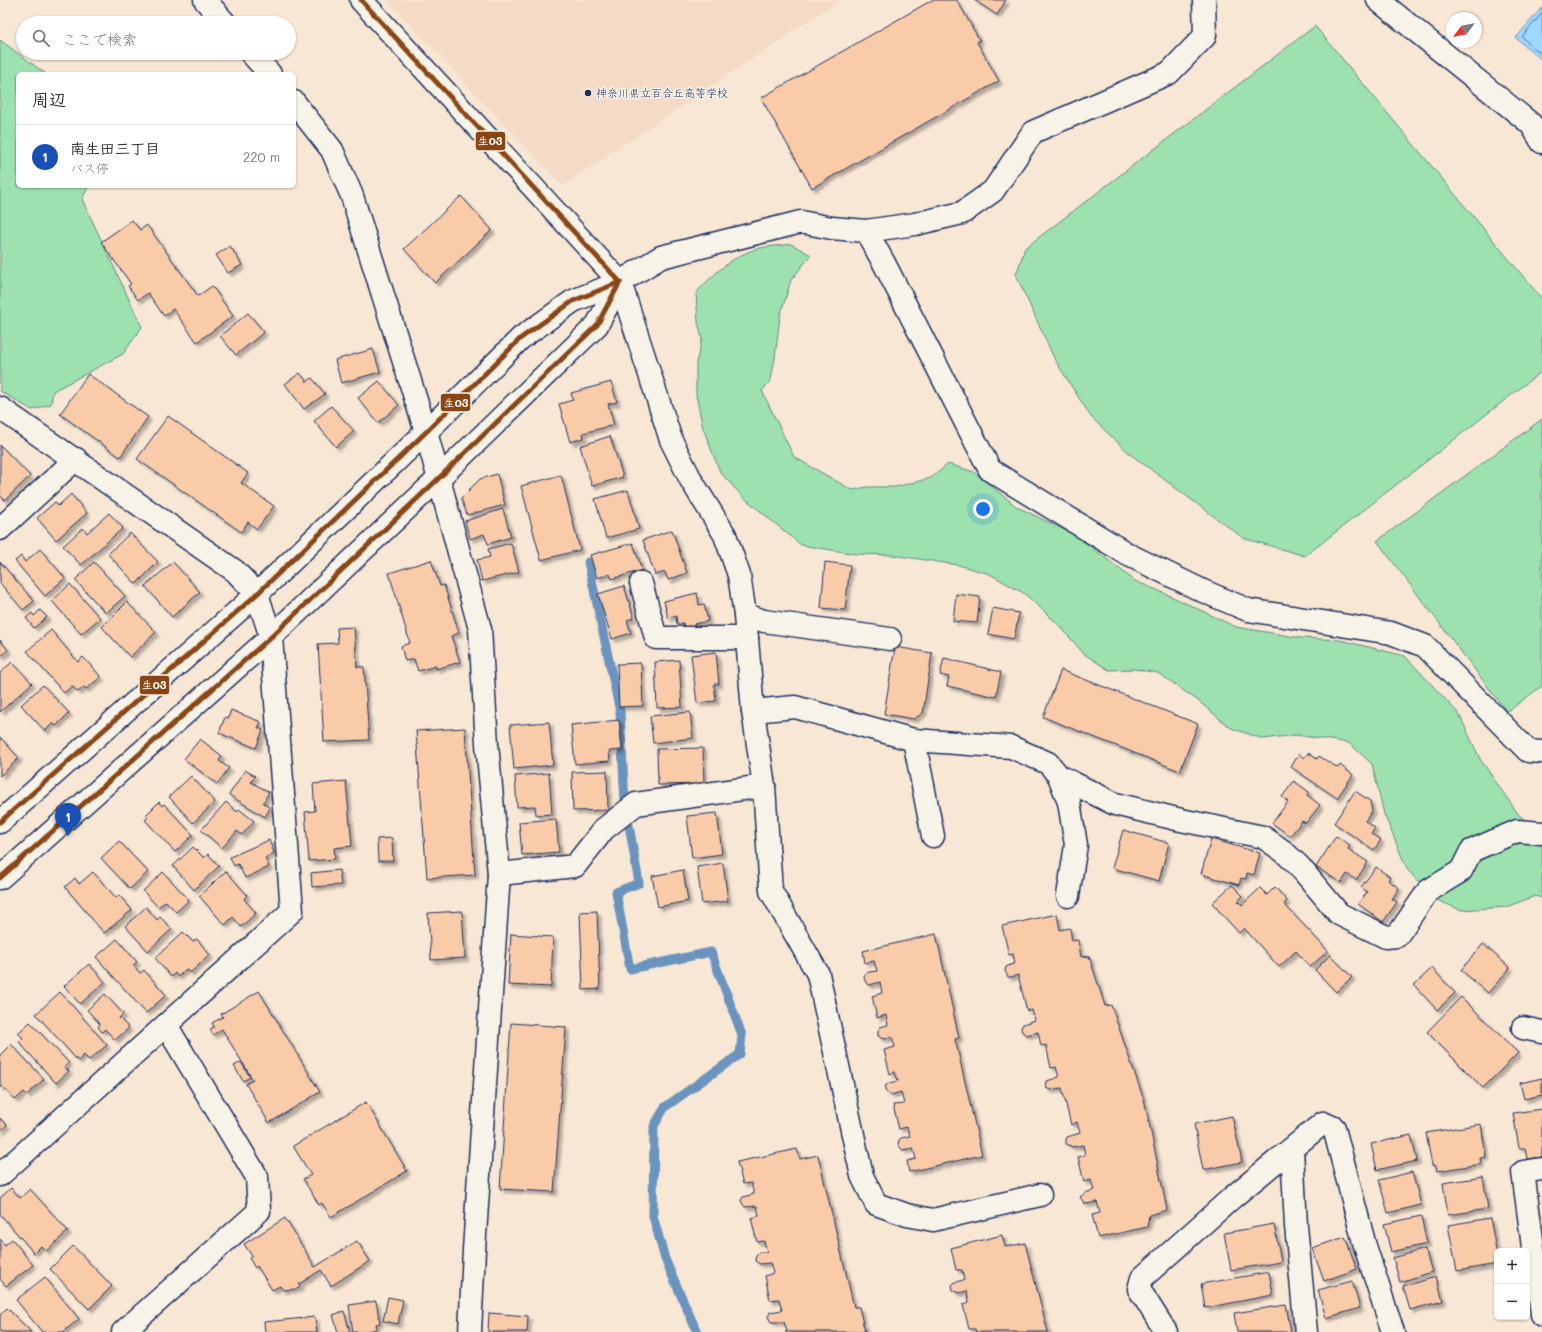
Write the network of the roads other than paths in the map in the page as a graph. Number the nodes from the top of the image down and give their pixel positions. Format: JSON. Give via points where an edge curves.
{"nodes":[{"id":1,"x":205,"y":0,"type":"edge"},
{"id":2,"x":361,"y":0,"type":"edge"},
{"id":3,"x":1204,"y":0,"type":"edge"},
{"id":4,"x":1378,"y":0,"type":"edge"},
{"id":5,"x":219,"y":16,"type":"edge"},
{"id":6,"x":257,"y":60,"type":"edge"},
{"id":7,"x":268,"y":72,"type":"edge"},
{"id":8,"x":296,"y":104,"type":"edge"},
{"id":9,"x":1542,"y":142,"type":"edge"},
{"id":10,"x":866,"y":231,"type":"junction"},
{"id":11,"x":620,"y":282,"type":"junction"},
{"id":12,"x":0,"y":408,"type":"edge"},
{"id":13,"x":426,"y":432,"type":"junction"},
{"id":14,"x":76,"y":459,"type":"junction"},
{"id":15,"x":438,"y":479,"type":"junction"},
{"id":16,"x":0,"y":529,"type":"edge"},
{"id":17,"x":640,"y":583,"type":"dead end"},
{"id":18,"x":257,"y":594,"type":"junction"},
{"id":19,"x":745,"y":615,"type":"junction"},
{"id":20,"x":271,"y":637,"type":"junction"},
{"id":21,"x":747,"y":638,"type":"junction"},
{"id":22,"x":890,"y":639,"type":"dead end"},
{"id":23,"x":753,"y":711,"type":"junction"},
{"id":24,"x":914,"y":740,"type":"junction"},
{"id":25,"x":1542,"y":752,"type":"edge"},
{"id":26,"x":1059,"y":776,"type":"junction"},
{"id":27,"x":764,"y":786,"type":"junction"},
{"id":28,"x":0,"y":822,"type":"edge"},
{"id":29,"x":1542,"y":833,"type":"edge"},
{"id":30,"x":933,"y":836,"type":"dead end"},
{"id":31,"x":499,"y":874,"type":"junction"},
{"id":32,"x":0,"y":878,"type":"edge"},
{"id":33,"x":1068,"y":896,"type":"dead end"},
{"id":34,"x":166,"y":1025,"type":"junction"},
{"id":35,"x":1292,"y":1149,"type":"junction"},
{"id":36,"x":1542,"y":1169,"type":"edge"},
{"id":37,"x":0,"y":1175,"type":"edge"},
{"id":38,"x":1040,"y":1195,"type":"dead end"},
{"id":39,"x":1542,"y":1314,"type":"edge"},
{"id":40,"x":134,"y":1328,"type":"edge"},
{"id":41,"x":470,"y":1332,"type":"edge"},
{"id":42,"x":1166,"y":1332,"type":"edge"},
{"id":43,"x":1306,"y":1332,"type":"edge"},
{"id":44,"x":1393,"y":1332,"type":"edge"}],
"edges":[{"from":1,"to":5,"type":"street"},
{"from":2,"to":11,"type":"street"},
{"from":3,"to":10,"type":"street","via":[[1205,36],[1169,73],[1033,132],[993,191],[962,213],[915,224]]},
{"from":4,"to":9,"type":"street","via":[[1531,124]]},
{"from":6,"to":7,"type":"street"},
{"from":8,"to":13,"type":"street","via":[[332,150],[352,196]]},
{"from":10,"to":11,"type":"street","via":[[801,222],[661,257]]},
{"from":10,"to":25,"type":"street","via":[[990,470],[1129,555],[1248,610],[1391,633],[1425,646],[1528,751]]},
{"from":11,"to":13,"type":"street","via":[[573,300],[521,338]]},
{"from":11,"to":15,"type":"street","via":[[597,325]]},
{"from":11,"to":19,"type":"street","via":[[671,440],[691,480],[724,535],[739,575]]},
{"from":12,"to":14,"type":"street"},
{"from":13,"to":15,"type":"street"},
{"from":13,"to":18,"type":"street"},
{"from":14,"to":16,"type":"street"},
{"from":14,"to":18,"type":"street","via":[[235,571]]},
{"from":15,"to":20,"type":"street"},
{"from":15,"to":31,"type":"street","via":[[480,629]]},
{"from":17,"to":21,"type":"street","via":[[656,638]]},
{"from":18,"to":20,"type":"street"},
{"from":18,"to":28,"type":"street"},
{"from":19,"to":21,"type":"street"},
{"from":19,"to":22,"type":"street","via":[[764,621]]},
{"from":20,"to":32,"type":"street"},
{"from":20,"to":34,"type":"street","via":[[292,911]]},
{"from":21,"to":23,"type":"street"},
{"from":23,"to":24,"type":"street","via":[[795,707]]},
{"from":23,"to":27,"type":"street"},
{"from":24,"to":26,"type":"street","via":[[1011,747],[1048,763]]},
{"from":24,"to":30,"type":"street"},
{"from":26,"to":29,"type":"street","via":[[1116,804],[1263,837],[1283,850],[1299,866],[1339,914],[1386,937],[1397,936],[1428,891],[1461,871],[1471,851],[1517,832]]},
{"from":26,"to":33,"type":"street","via":[[1069,802],[1076,845]]},
{"from":27,"to":31,"type":"street","via":[[636,804],[604,829],[575,866]]},
{"from":27,"to":38,"type":"street","via":[[771,891],[818,974],[862,1176],[876,1204],[907,1215],[933,1220]]},
{"from":31,"to":41,"type":"street"},
{"from":34,"to":37,"type":"street"},
{"from":34,"to":40,"type":"street","via":[[257,1177],[259,1211]]},
{"from":35,"to":42,"type":"street","via":[[1234,1196],[1142,1278],[1139,1288]]},
{"from":35,"to":43,"type":"street"},
{"from":35,"to":44,"type":"street","via":[[1323,1123],[1334,1128],[1365,1246]]},
{"from":36,"to":39,"type":"street","via":[[1523,1172]]}]}
